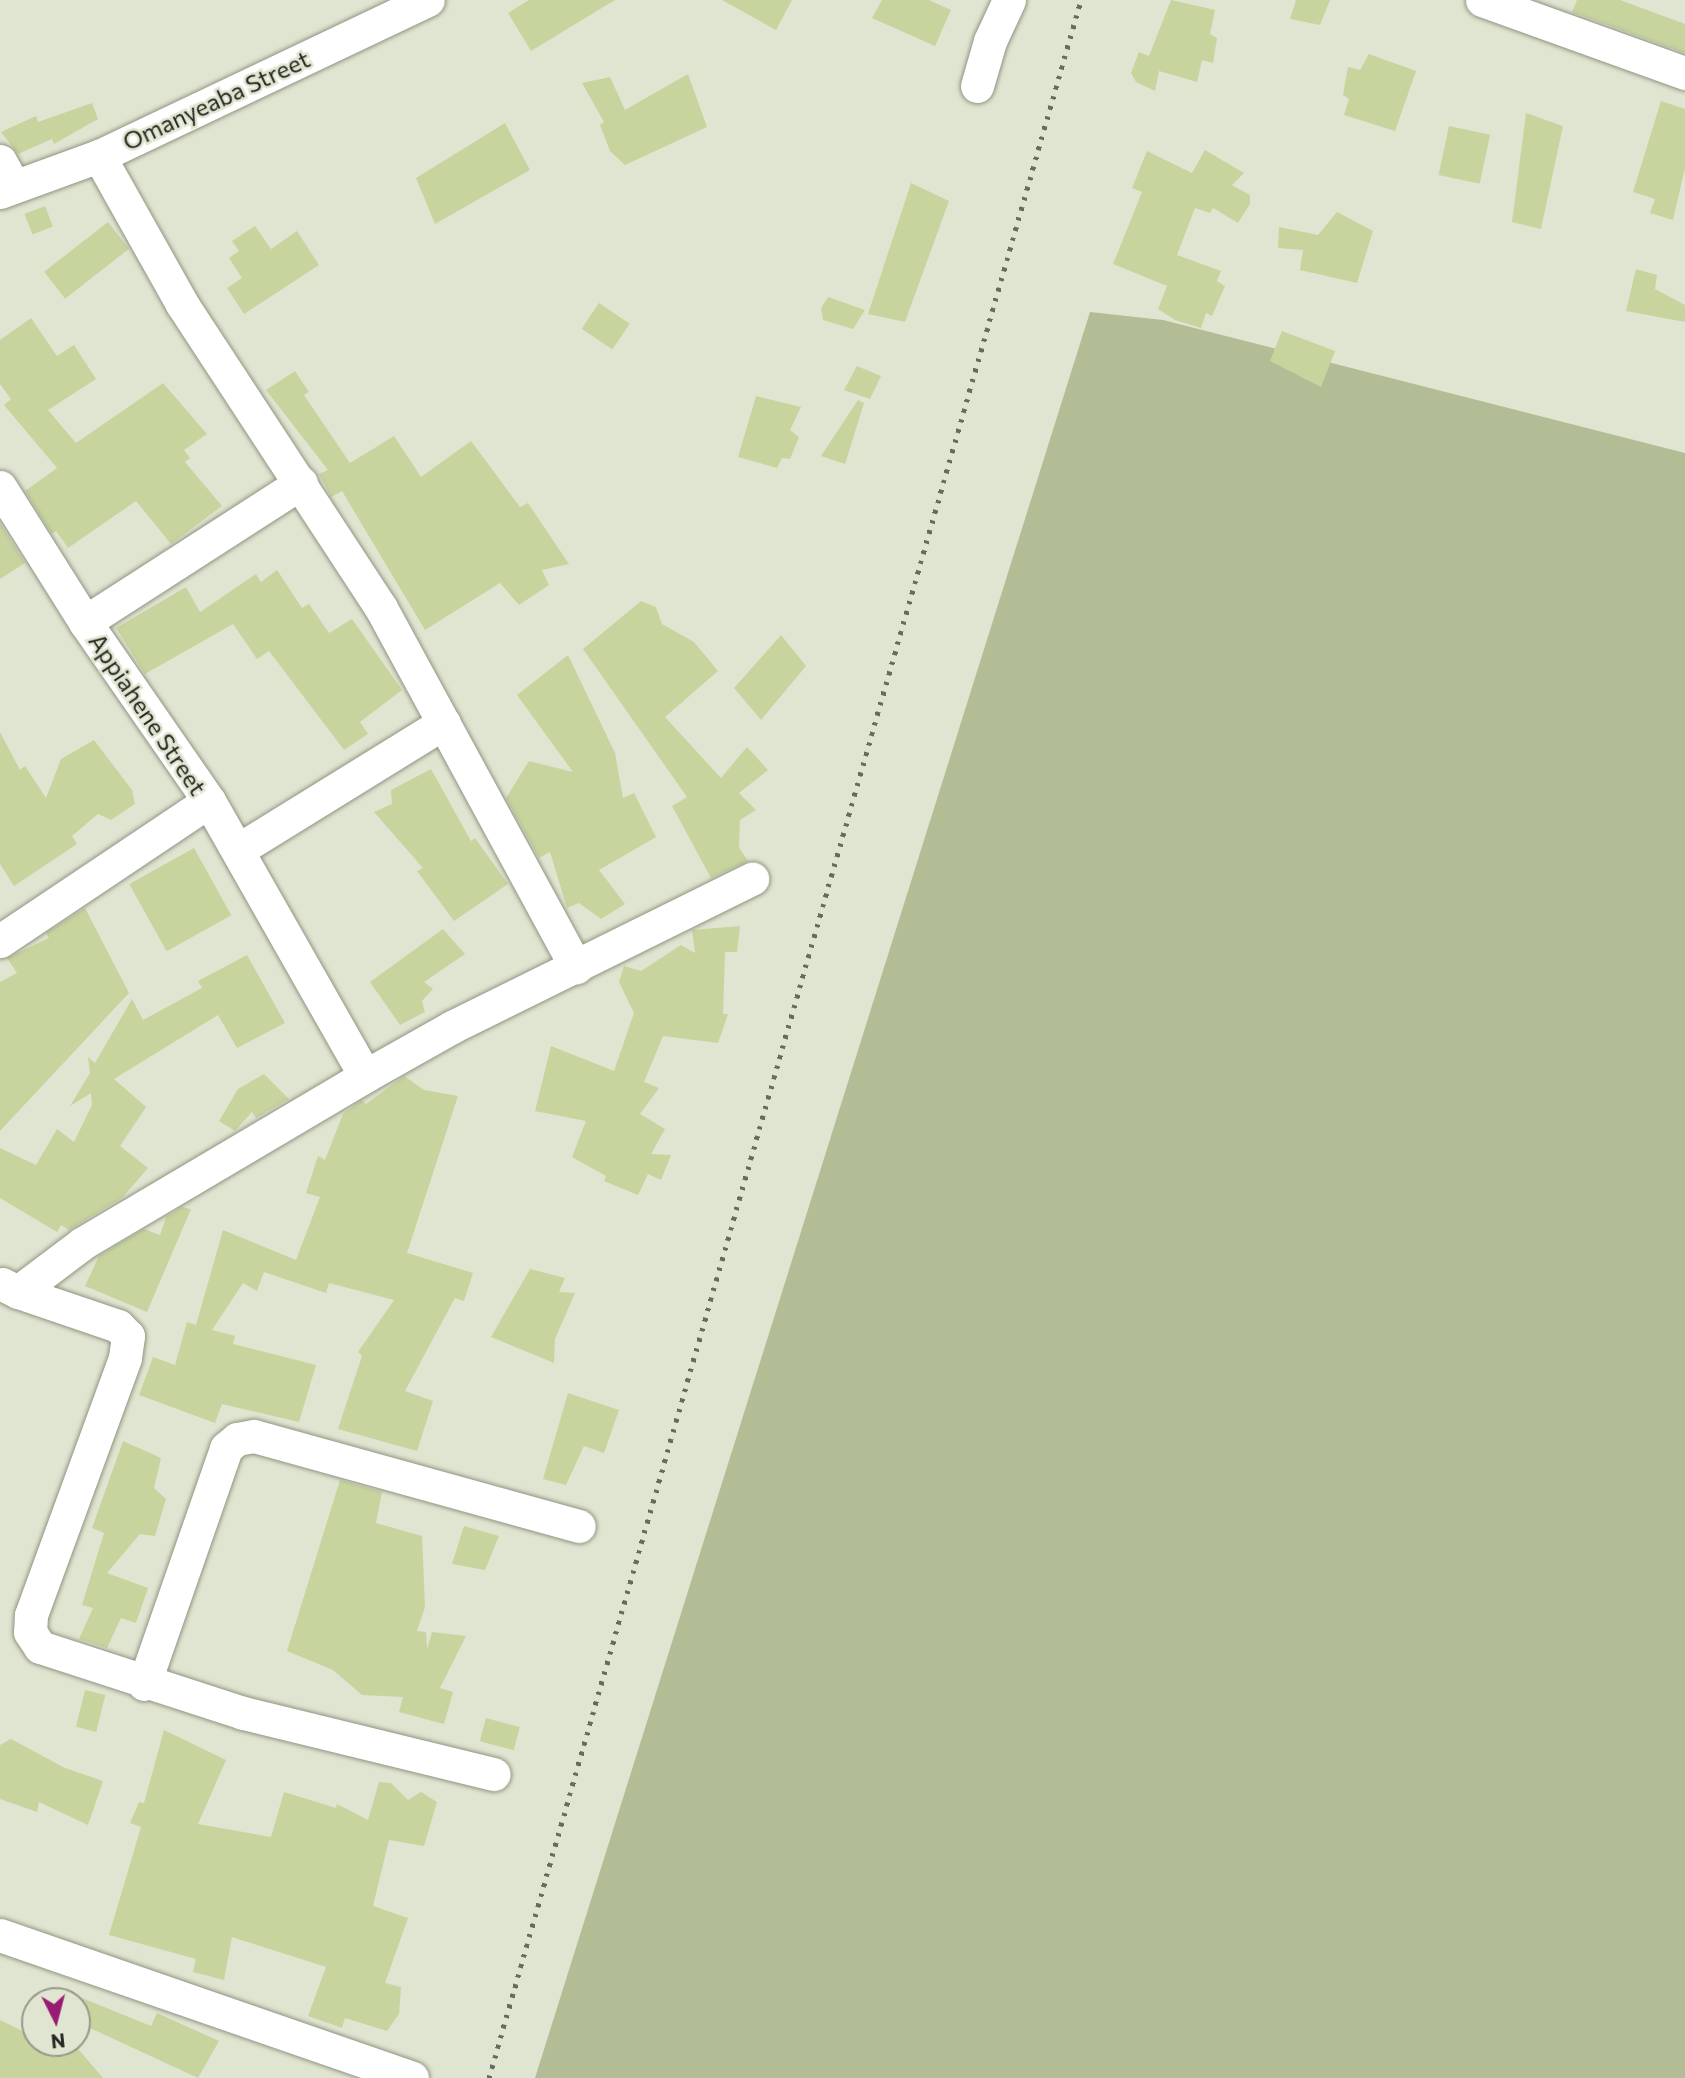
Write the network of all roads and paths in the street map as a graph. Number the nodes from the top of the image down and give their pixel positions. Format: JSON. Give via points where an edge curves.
{"nodes":[{"id":1,"x":428,"y":0,"type":"edge"},
{"id":2,"x":1009,"y":0,"type":"edge"},
{"id":3,"x":1482,"y":0,"type":"edge"},
{"id":4,"x":1685,"y":73,"type":"edge"},
{"id":5,"x":977,"y":86,"type":"dead end"},
{"id":6,"x":99,"y":156,"type":"junction"},
{"id":7,"x":5,"y":180,"type":"edge"},
{"id":8,"x":301,"y":483,"type":"junction"},
{"id":9,"x":0,"y":487,"type":"edge"},
{"id":10,"x":85,"y":622,"type":"junction"},
{"id":11,"x":444,"y":723,"type":"junction"},
{"id":12,"x":209,"y":801,"type":"junction"},
{"id":13,"x":238,"y":850,"type":"junction"},
{"id":14,"x":752,"y":879,"type":"dead end"},
{"id":15,"x":0,"y":941,"type":"edge"},
{"id":16,"x":576,"y":967,"type":"junction"},
{"id":17,"x":365,"y":1076,"type":"junction"},
{"id":18,"x":9,"y":1287,"type":"edge"},
{"id":19,"x":579,"y":1526,"type":"dead end"},
{"id":20,"x":144,"y":1684,"type":"junction"},
{"id":21,"x":494,"y":1774,"type":"dead end"},
{"id":22,"x":0,"y":1935,"type":"edge"},
{"id":23,"x":412,"y":2078,"type":"edge"}],
"edges":[{"from":1,"to":6,"type":"street","name":"Omanyeaba Street"},
{"from":2,"to":5,"type":"street","via":[[990,41]]},
{"from":3,"to":4,"type":"street"},
{"from":6,"to":7,"type":"street","name":"Omanyeaba Street"},
{"from":6,"to":8,"type":"street","via":[[182,304]]},
{"from":8,"to":10,"type":"street"},
{"from":8,"to":11,"type":"street","via":[[381,608]]},
{"from":9,"to":10,"type":"street","name":"Appiahene Street"},
{"from":10,"to":12,"type":"street","name":"Appiahene Street"},
{"from":11,"to":13,"type":"street"},
{"from":11,"to":16,"type":"street"},
{"from":12,"to":13,"type":"street"},
{"from":12,"to":15,"type":"street","name":"Appiahene Street"},
{"from":13,"to":17,"type":"street"},
{"from":14,"to":16,"type":"street"},
{"from":16,"to":17,"type":"street"},
{"from":17,"to":18,"type":"street"},
{"from":18,"to":20,"type":"street","via":[[118,1326],[128,1336],[125,1358],[31,1615],[30,1632],[40,1647]]},
{"from":19,"to":20,"type":"street","via":[[254,1436],[237,1439],[226,1448]]},
{"from":20,"to":21,"type":"street"},
{"from":22,"to":23,"type":"street"}]}
